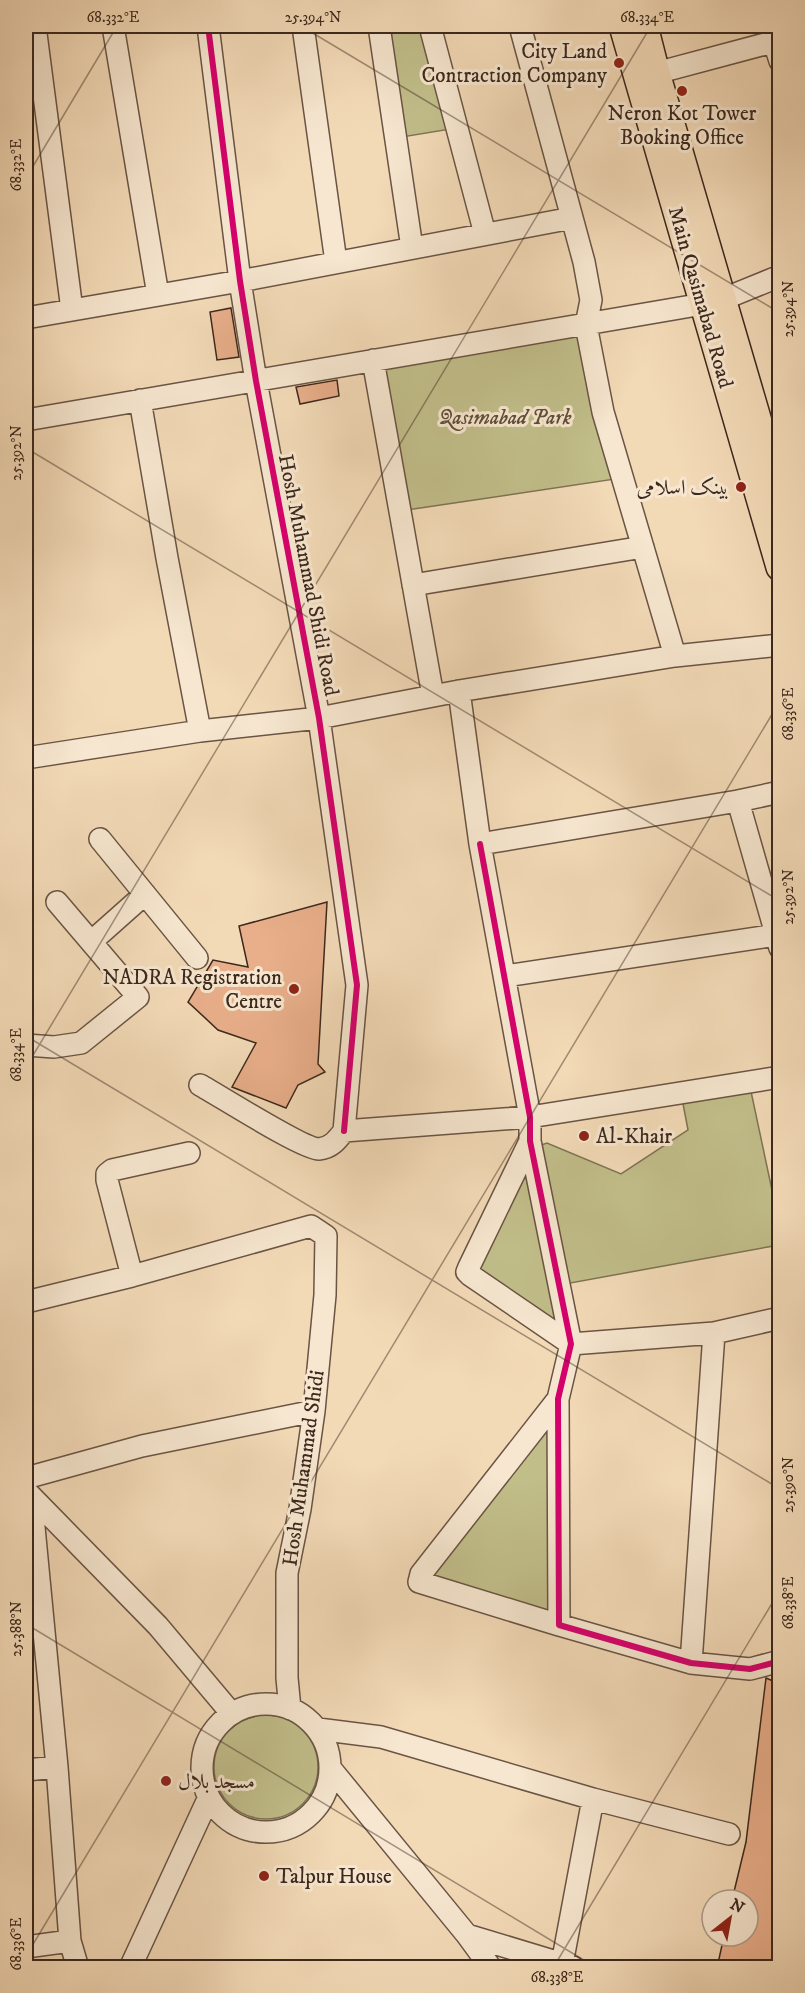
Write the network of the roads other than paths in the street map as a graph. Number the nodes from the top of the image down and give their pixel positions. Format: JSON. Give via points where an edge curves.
{"nodes":[{"id":1,"x":35,"y":26,"type":"edge"},
{"id":2,"x":112,"y":26,"type":"edge"},
{"id":3,"x":208,"y":26,"type":"edge"},
{"id":4,"x":303,"y":26,"type":"edge"},
{"id":5,"x":379,"y":26,"type":"edge"},
{"id":6,"x":430,"y":26,"type":"edge"},
{"id":7,"x":520,"y":26,"type":"edge"},
{"id":8,"x":623,"y":26,"type":"edge"},
{"id":9,"x":644,"y":26,"type":"edge"},
{"id":10,"x":778,"y":48,"type":"edge"},
{"id":11,"x":647,"y":75,"type":"junction"},
{"id":12,"x":572,"y":218,"type":"junction"},
{"id":13,"x":485,"y":234,"type":"junction"},
{"id":14,"x":412,"y":248,"type":"junction"},
{"id":15,"x":336,"y":262,"type":"junction"},
{"id":16,"x":780,"y":276,"type":"edge"},
{"id":17,"x":240,"y":281,"type":"junction"},
{"id":18,"x":158,"y":295,"type":"junction"},
{"id":19,"x":712,"y":302,"type":"junction"},
{"id":20,"x":72,"y":310,"type":"junction"},
{"id":21,"x":26,"y":318,"type":"edge"},
{"id":22,"x":586,"y":325,"type":"junction"},
{"id":23,"x":373,"y":360,"type":"junction"},
{"id":24,"x":256,"y":381,"type":"junction"},
{"id":25,"x":140,"y":400,"type":"junction"},
{"id":26,"x":26,"y":420,"type":"edge"},
{"id":27,"x":775,"y":462,"type":"edge"},
{"id":28,"x":780,"y":497,"type":"edge"},
{"id":29,"x":643,"y":547,"type":"junction"},
{"id":30,"x":780,"y":567,"type":"edge"},
{"id":31,"x":413,"y":585,"type":"junction"},
{"id":32,"x":780,"y":645,"type":"edge"},
{"id":33,"x":675,"y":656,"type":"junction"},
{"id":34,"x":459,"y":691,"type":"junction"},
{"id":35,"x":433,"y":696,"type":"junction"},
{"id":36,"x":319,"y":718,"type":"junction"},
{"id":37,"x":200,"y":731,"type":"junction"},
{"id":38,"x":26,"y":758,"type":"edge"},
{"id":39,"x":780,"y":792,"type":"edge"},
{"id":40,"x":738,"y":801,"type":"junction"},
{"id":41,"x":100,"y":839,"type":"dead end"},
{"id":42,"x":480,"y":844,"type":"junction"},
{"id":43,"x":145,"y":894,"type":"junction"},
{"id":44,"x":57,"y":902,"type":"dead end"},
{"id":45,"x":91,"y":942,"type":"junction"},
{"id":46,"x":778,"y":942,"type":"edge"},
{"id":47,"x":197,"y":958,"type":"dead end"},
{"id":48,"x":506,"y":976,"type":"junction"},
{"id":49,"x":26,"y":1046,"type":"edge"},
{"id":50,"x":780,"y":1077,"type":"edge"},
{"id":51,"x":200,"y":1085,"type":"dead end"},
{"id":52,"x":530,"y":1117,"type":"junction"},
{"id":53,"x":344,"y":1131,"type":"junction"},
{"id":54,"x":530,"y":1140,"type":"junction"},
{"id":55,"x":189,"y":1153,"type":"dead end"},
{"id":56,"x":132,"y":1276,"type":"junction"},
{"id":57,"x":26,"y":1302,"type":"edge"},
{"id":58,"x":780,"y":1318,"type":"edge"},
{"id":59,"x":714,"y":1333,"type":"junction"},
{"id":60,"x":571,"y":1344,"type":"junction"},
{"id":61,"x":558,"y":1399,"type":"junction"},
{"id":62,"x":314,"y":1411,"type":"junction"},
{"id":63,"x":27,"y":1488,"type":"edge"},
{"id":64,"x":33,"y":1601,"type":"edge"},
{"id":65,"x":560,"y":1625,"type":"junction"},
{"id":66,"x":780,"y":1661,"type":"edge"},
{"id":67,"x":691,"y":1664,"type":"junction"},
{"id":68,"x":290,"y":1708,"type":"junction"},
{"id":69,"x":232,"y":1714,"type":"junction"},
{"id":70,"x":318,"y":1729,"type":"junction"},
{"id":71,"x":57,"y":1767,"type":"junction"},
{"id":72,"x":331,"y":1769,"type":"junction"},
{"id":73,"x":26,"y":1770,"type":"edge"},
{"id":74,"x":209,"y":1797,"type":"junction"},
{"id":75,"x":593,"y":1799,"type":"junction"},
{"id":76,"x":729,"y":1834,"type":"dead end"},
{"id":77,"x":467,"y":1935,"type":"junction"},
{"id":78,"x":70,"y":1941,"type":"junction"},
{"id":79,"x":26,"y":1947,"type":"edge"},
{"id":80,"x":568,"y":1966,"type":"edge"},
{"id":81,"x":78,"y":1968,"type":"edge"},
{"id":82,"x":129,"y":1968,"type":"edge"},
{"id":83,"x":491,"y":1968,"type":"edge"}],
"edges":[{"from":1,"to":20,"type":"street"},
{"from":2,"to":18,"type":"street"},
{"from":3,"to":17,"type":"street","name":"Hosh Muhammad Shidi Road"},
{"from":4,"to":15,"type":"street"},
{"from":5,"to":14,"type":"street"},
{"from":6,"to":13,"type":"street"},
{"from":7,"to":12,"type":"street"},
{"from":8,"to":11,"type":"main road","name":"Main Qasimabad Road"},
{"from":9,"to":11,"type":"main road","name":"Main Qasimabad Road"},
{"from":10,"to":11,"type":"street"},
{"from":11,"to":19,"type":"main road","name":"Main Qasimabad Road"},
{"from":12,"to":13,"type":"street"},
{"from":12,"to":22,"type":"street","via":[[591,300]]},
{"from":13,"to":14,"type":"street"},
{"from":14,"to":15,"type":"street"},
{"from":15,"to":17,"type":"street"},
{"from":16,"to":19,"type":"street"},
{"from":17,"to":18,"type":"street"},
{"from":17,"to":24,"type":"street","name":"Hosh Muhammad Shidi Road"},
{"from":18,"to":20,"type":"street"},
{"from":19,"to":22,"type":"street"},
{"from":19,"to":27,"type":"main road","name":"Main Qasimabad Road"},
{"from":19,"to":30,"type":"main road","name":"Main Qasimabad Road"},
{"from":20,"to":21,"type":"street"},
{"from":22,"to":23,"type":"street"},
{"from":22,"to":29,"type":"street","via":[[603,412]]},
{"from":23,"to":24,"type":"street"},
{"from":23,"to":31,"type":"street"},
{"from":24,"to":25,"type":"street"},
{"from":24,"to":36,"type":"street","name":"Hosh Muhammad Shidi Road"},
{"from":25,"to":26,"type":"street"},
{"from":25,"to":37,"type":"street"},
{"from":27,"to":28,"type":"main road","name":"Main Qasimabad Road"},
{"from":29,"to":31,"type":"street"},
{"from":29,"to":33,"type":"street"},
{"from":31,"to":35,"type":"street"},
{"from":32,"to":33,"type":"street"},
{"from":33,"to":34,"type":"street"},
{"from":34,"to":35,"type":"street"},
{"from":34,"to":42,"type":"street"},
{"from":35,"to":36,"type":"street"},
{"from":36,"to":37,"type":"street"},
{"from":36,"to":53,"type":"street","name":"Hosh Muhammad Shidi Road","via":[[357,985]]},
{"from":37,"to":38,"type":"street"},
{"from":39,"to":40,"type":"street"},
{"from":40,"to":42,"type":"street"},
{"from":40,"to":46,"type":"street"},
{"from":41,"to":43,"type":"street"},
{"from":42,"to":48,"type":"street"},
{"from":43,"to":45,"type":"street"},
{"from":43,"to":47,"type":"street"},
{"from":44,"to":45,"type":"street"},
{"from":45,"to":49,"type":"street","via":[[138,997],[81,1043]]},
{"from":46,"to":48,"type":"street"},
{"from":48,"to":52,"type":"street"},
{"from":50,"to":52,"type":"street"},
{"from":51,"to":53,"type":"street","via":[[317,1149],[334,1144]]},
{"from":52,"to":53,"type":"street"},
{"from":52,"to":54,"type":"street"},
{"from":54,"to":60,"type":"street"},
{"from":54,"to":60,"type":"street","via":[[467,1272]]},
{"from":55,"to":56,"type":"street","via":[[107,1174]]},
{"from":56,"to":57,"type":"street"},
{"from":56,"to":62,"type":"street","name":"Hosh Muhammad Shidi","via":[[311,1226],[320,1230],[326,1236],[325,1295]]},
{"from":58,"to":59,"type":"street"},
{"from":59,"to":60,"type":"street"},
{"from":59,"to":67,"type":"street"},
{"from":60,"to":61,"type":"street"},
{"from":61,"to":65,"type":"street"},
{"from":61,"to":65,"type":"street","via":[[421,1574],[419,1582]]},
{"from":62,"to":63,"type":"street","via":[[142,1446]]},
{"from":62,"to":68,"type":"street","name":"Hosh Muhammad Shidi","via":[[287,1573]]},
{"from":63,"to":64,"type":"street"},
{"from":63,"to":69,"type":"street","via":[[158,1626]]},
{"from":64,"to":71,"type":"street"},
{"from":65,"to":67,"type":"street"},
{"from":66,"to":67,"type":"street","via":[[750,1669]]},
{"from":68,"to":69,"type":"street","via":[[271,1704],[250,1706]]},
{"from":68,"to":70,"type":"street"},
{"from":69,"to":74,"type":"street","via":[[210,1736],[204,1751],[203,1782]]},
{"from":70,"to":72,"type":"street","via":[[328,1748]]},
{"from":70,"to":75,"type":"street","via":[[381,1737]]},
{"from":71,"to":73,"type":"street"},
{"from":71,"to":78,"type":"street"},
{"from":72,"to":74,"type":"street","via":[[328,1790],[317,1809],[301,1823],[282,1831],[260,1833],[239,1827],[222,1815]]},
{"from":72,"to":77,"type":"street"},
{"from":74,"to":82,"type":"street"},
{"from":75,"to":76,"type":"street"},
{"from":75,"to":80,"type":"street"},
{"from":77,"to":80,"type":"street"},
{"from":77,"to":83,"type":"street"},
{"from":78,"to":79,"type":"street"},
{"from":78,"to":81,"type":"street"}]}
